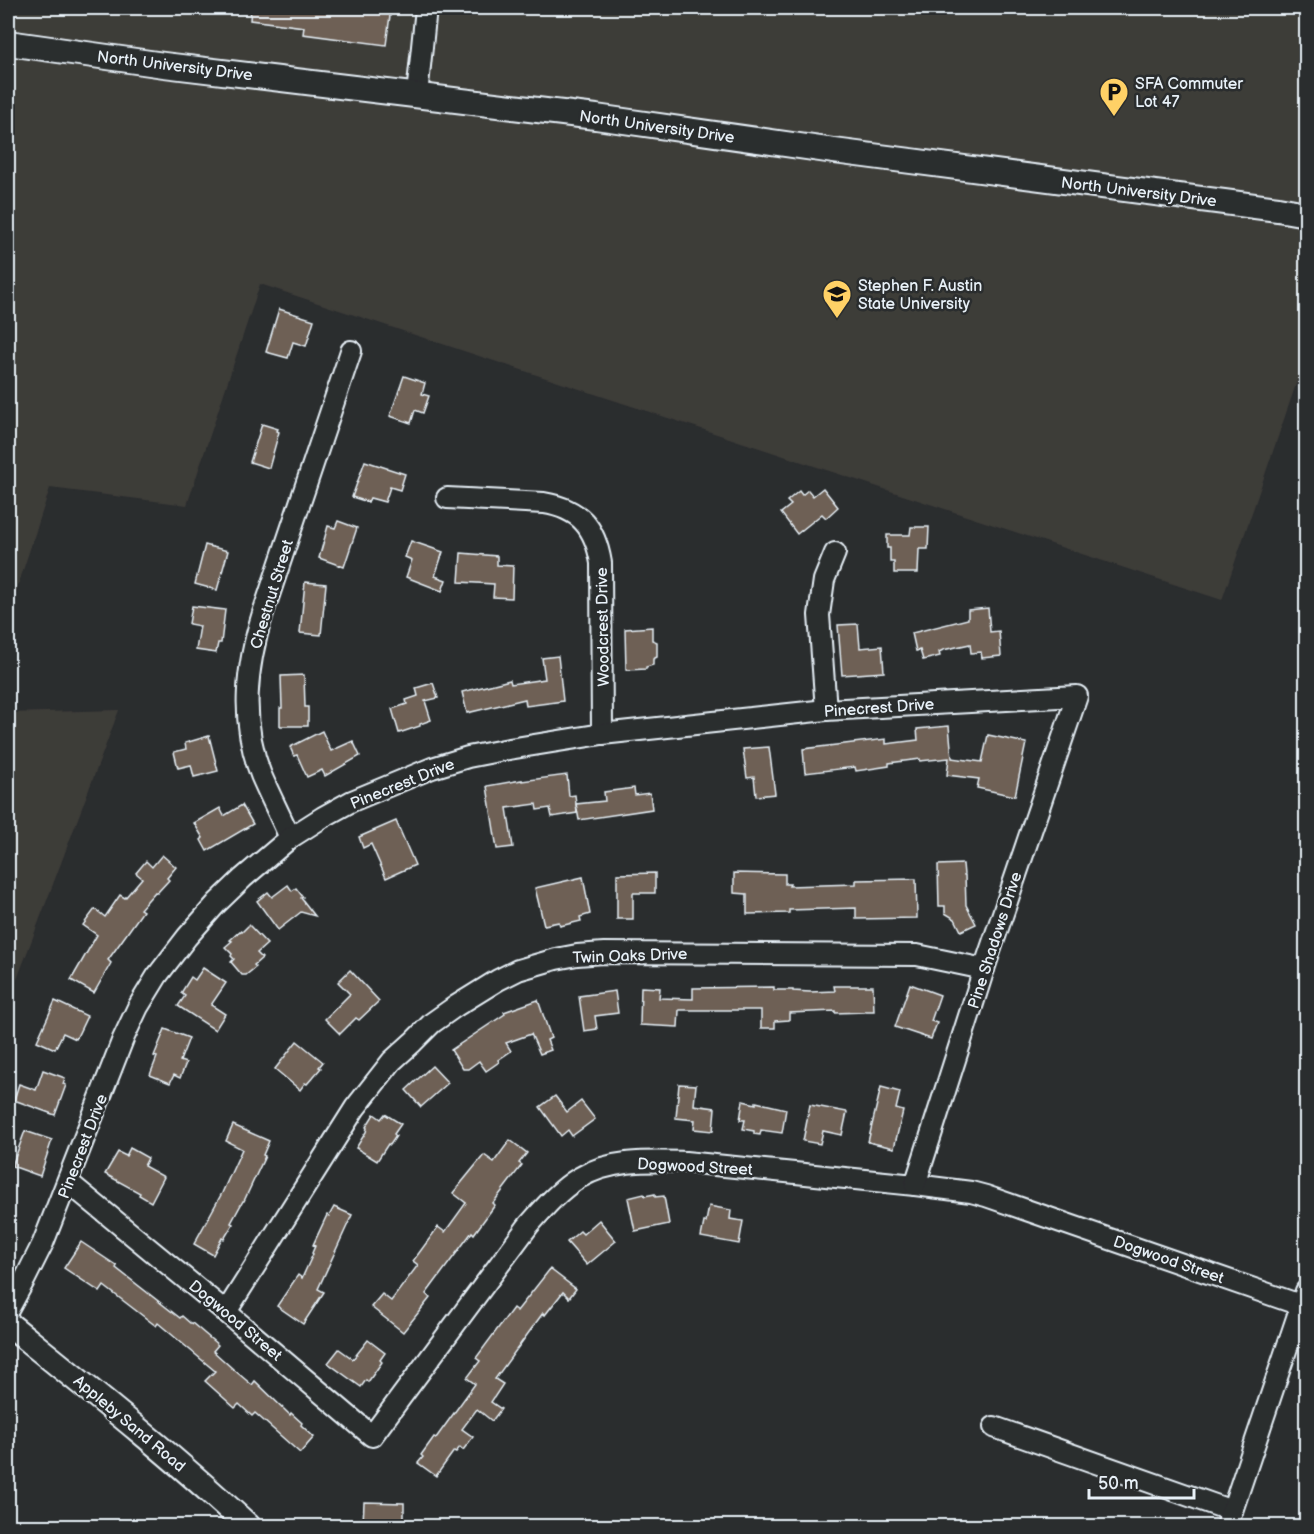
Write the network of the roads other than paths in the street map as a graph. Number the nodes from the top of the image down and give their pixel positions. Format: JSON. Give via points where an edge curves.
{"nodes":[{"id":1,"x":426,"y":8,"type":"edge"},
{"id":2,"x":8,"y":43,"type":"edge"},
{"id":3,"x":417,"y":95,"type":"junction"},
{"id":4,"x":1306,"y":214,"type":"edge"},
{"id":5,"x":351,"y":351,"type":"dead end"},
{"id":6,"x":447,"y":498,"type":"dead end"},
{"id":7,"x":835,"y":553,"type":"dead end"},
{"id":8,"x":1077,"y":696,"type":"joint"},
{"id":9,"x":826,"y":710,"type":"junction"},
{"id":10,"x":602,"y":734,"type":"junction"},
{"id":11,"x":290,"y":838,"type":"junction"},
{"id":12,"x":984,"y":969,"type":"junction"},
{"id":13,"x":68,"y":1182,"type":"junction"},
{"id":14,"x":915,"y":1185,"type":"junction"},
{"id":15,"x":1305,"y":1301,"type":"edge"},
{"id":16,"x":8,"y":1310,"type":"edge"},
{"id":17,"x":226,"y":1312,"type":"junction"},
{"id":18,"x":8,"y":1324,"type":"edge"},
{"id":19,"x":994,"y":1428,"type":"dead end"},
{"id":20,"x":1230,"y":1519,"type":"edge"},
{"id":21,"x":248,"y":1527,"type":"edge"}],
"edges":[{"from":1,"to":3,"type":"street"},
{"from":2,"to":3,"type":"main road","name":"North University Drive"},
{"from":3,"to":4,"type":"main road","name":"North University Drive"},
{"from":5,"to":11,"type":"street","name":"Chestnut Street","via":[[263,613],[249,672],[248,713],[255,754]]},
{"from":6,"to":10,"type":"street","name":"Woodcrest Drive","via":[[557,505],[588,526],[602,562]]},
{"from":7,"to":9,"type":"street","via":[[824,580],[819,615]]},
{"from":8,"to":9,"type":"street","name":"Pinecrest Drive"},
{"from":8,"to":12,"type":"street","name":"Pine Shadows Drive"},
{"from":9,"to":10,"type":"street","name":"Pinecrest Drive"},
{"from":10,"to":11,"type":"street","name":"Pinecrest Drive","via":[[468,757],[432,768],[352,801]]},
{"from":11,"to":13,"type":"street","name":"Pinecrest Drive","via":[[217,903],[157,976],[123,1039]]},
{"from":12,"to":14,"type":"street","name":"Pine Shadows Drive"},
{"from":12,"to":17,"type":"street","name":"Twin Oaks Drive","via":[[917,955],[604,953],[556,959],[518,970],[432,1023],[392,1061],[355,1108]]},
{"from":13,"to":16,"type":"street","name":"Pinecrest Drive","via":[[38,1254]]},
{"from":13,"to":17,"type":"street","name":"Dogwood Street"},
{"from":14,"to":15,"type":"street","name":"Dogwood Street","via":[[986,1196]]},
{"from":14,"to":17,"type":"street","name":"Dogwood Street","via":[[657,1161],[616,1164],[596,1170],[566,1188],[528,1226],[372,1436]]},
{"from":15,"to":20,"type":"street"},
{"from":18,"to":21,"type":"main road","name":"Appleby Sand Road","via":[[121,1414]]},
{"from":19,"to":20,"type":"street"}]}
